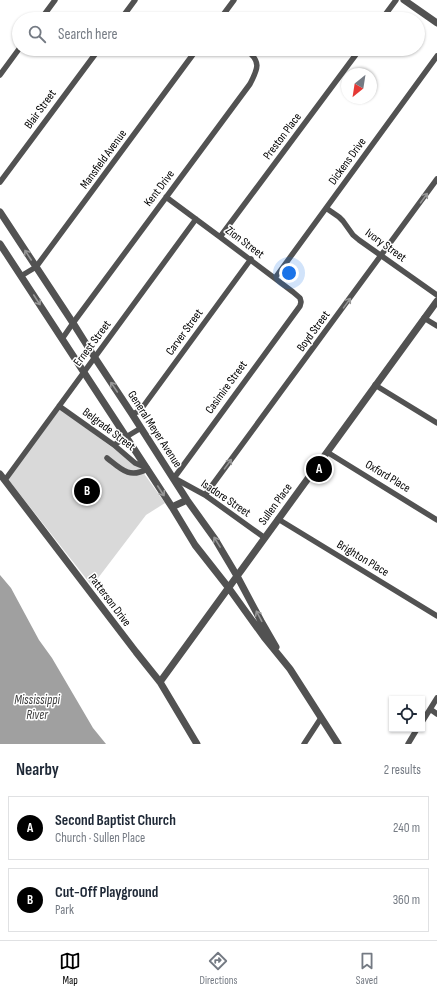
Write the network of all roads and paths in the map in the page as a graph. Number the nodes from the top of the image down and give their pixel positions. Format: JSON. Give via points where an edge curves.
{"nodes":[{"id":1,"x":55,"y":0,"type":"edge"},
{"id":2,"x":135,"y":0,"type":"edge"},
{"id":3,"x":234,"y":0,"type":"edge"},
{"id":4,"x":396,"y":0,"type":"edge"},
{"id":5,"x":404,"y":0,"type":"edge"},
{"id":6,"x":46,"y":12,"type":"edge"},
{"id":7,"x":126,"y":12,"type":"edge"},
{"id":8,"x":225,"y":12,"type":"edge"},
{"id":9,"x":387,"y":12,"type":"edge"},
{"id":10,"x":421,"y":12,"type":"edge"},
{"id":11,"x":425,"y":15,"type":"edge"},
{"id":12,"x":437,"y":23,"type":"edge"},
{"id":13,"x":14,"y":56,"type":"edge"},
{"id":14,"x":94,"y":56,"type":"edge"},
{"id":15,"x":192,"y":56,"type":"edge"},
{"id":16,"x":253,"y":56,"type":"edge"},
{"id":17,"x":355,"y":56,"type":"edge"},
{"id":18,"x":437,"y":56,"type":"edge"},
{"id":19,"x":0,"y":75,"type":"edge"},
{"id":20,"x":437,"y":180,"type":"edge"},
{"id":21,"x":0,"y":182,"type":"edge"},
{"id":22,"x":166,"y":197,"type":"junction"},
{"id":23,"x":326,"y":208,"type":"junction"},
{"id":24,"x":0,"y":212,"type":"edge"},
{"id":25,"x":196,"y":219,"type":"junction"},
{"id":26,"x":220,"y":237,"type":"junction"},
{"id":27,"x":0,"y":244,"type":"edge"},
{"id":28,"x":381,"y":256,"type":"junction"},
{"id":29,"x":251,"y":259,"type":"junction"},
{"id":30,"x":36,"y":267,"type":"junction"},
{"id":31,"x":21,"y":276,"type":"junction"},
{"id":32,"x":275,"y":278,"type":"junction"},
{"id":33,"x":437,"y":295,"type":"edge"},
{"id":34,"x":437,"y":300,"type":"edge"},
{"id":35,"x":297,"y":310,"type":"joint"},
{"id":36,"x":424,"y":318,"type":"junction"},
{"id":37,"x":73,"y":323,"type":"junction"},
{"id":38,"x":437,"y":326,"type":"edge"},
{"id":39,"x":62,"y":339,"type":"junction"},
{"id":40,"x":95,"y":358,"type":"junction"},
{"id":41,"x":84,"y":372,"type":"junction"},
{"id":42,"x":375,"y":385,"type":"junction"},
{"id":43,"x":59,"y":406,"type":"junction"},
{"id":44,"x":132,"y":414,"type":"junction"},
{"id":45,"x":437,"y":423,"type":"edge"},
{"id":46,"x":141,"y":428,"type":"junction"},
{"id":47,"x":126,"y":437,"type":"junction"},
{"id":48,"x":114,"y":445,"type":"junction"},
{"id":49,"x":327,"y":452,"type":"junction"},
{"id":50,"x":107,"y":458,"type":"dead end"},
{"id":51,"x":147,"y":469,"type":"junction"},
{"id":52,"x":0,"y":474,"type":"edge"},
{"id":53,"x":174,"y":478,"type":"junction"},
{"id":54,"x":5,"y":480,"type":"junction"},
{"id":55,"x":205,"y":495,"type":"junction"},
{"id":56,"x":187,"y":500,"type":"junction"},
{"id":57,"x":172,"y":507,"type":"junction"},
{"id":58,"x":278,"y":519,"type":"junction"},
{"id":59,"x":437,"y":520,"type":"edge"},
{"id":60,"x":265,"y":538,"type":"junction"},
{"id":61,"x":237,"y":576,"type":"junction"},
{"id":62,"x":228,"y":587,"type":"junction"},
{"id":63,"x":437,"y":616,"type":"edge"},
{"id":64,"x":285,"y":662,"type":"junction"},
{"id":65,"x":160,"y":682,"type":"junction"},
{"id":66,"x":437,"y":698,"type":"edge"},
{"id":67,"x":430,"y":709,"type":"junction"},
{"id":68,"x":437,"y":714,"type":"edge"},
{"id":69,"x":425,"y":717,"type":"edge"},
{"id":70,"x":321,"y":718,"type":"junction"},
{"id":71,"x":415,"y":732,"type":"edge"},
{"id":72,"x":196,"y":744,"type":"edge"},
{"id":73,"x":304,"y":744,"type":"edge"},
{"id":74,"x":338,"y":744,"type":"edge"},
{"id":75,"x":408,"y":744,"type":"edge"}],
"edges":[{"from":1,"to":6,"type":"street"},
{"from":2,"to":7,"type":"street"},
{"from":3,"to":8,"type":"street"},
{"from":4,"to":9,"type":"street"},
{"from":5,"to":10,"type":"street"},
{"from":11,"to":12,"type":"street"},
{"from":13,"to":19,"type":"street"},
{"from":14,"to":21,"type":"street","name":"Blair Street"},
{"from":15,"to":30,"type":"street","name":"Mansfield Avenue"},
{"from":16,"to":22,"type":"street","name":"Kent Drive","via":[[257,62],[253,79]]},
{"from":17,"to":26,"type":"street","name":"Preston Place"},
{"from":18,"to":23,"type":"street","name":"Dickens Drive"},
{"from":28,"to":20,"type":"street","name":"Boyd Street","one_way":true},
{"from":22,"to":25,"type":"street","name":"Zion Street"},
{"from":22,"to":37,"type":"street","name":"Kent Drive"},
{"from":23,"to":28,"type":"street","name":"Ivory Street","via":[[339,217],[359,240]]},
{"from":23,"to":32,"type":"street","name":"Dickens Drive"},
{"from":30,"to":24,"type":"street","name":"General Meyer Avenue","one_way":true},
{"from":25,"to":26,"type":"street","name":"Zion Street"},
{"from":25,"to":40,"type":"street","name":"Ernest Street"},
{"from":26,"to":29,"type":"street","name":"Zion Street"},
{"from":27,"to":31,"type":"street","name":"General Meyer Avenue"},
{"from":28,"to":33,"type":"street","name":"Ivory Street"},
{"from":55,"to":28,"type":"street","name":"Boyd Street","one_way":true},
{"from":29,"to":32,"type":"street","name":"Zion Street"},
{"from":29,"to":44,"type":"street","name":"Carver Street","via":[[142,408]]},
{"from":30,"to":31,"type":"street","name":"Mansfield Avenue"},
{"from":30,"to":37,"type":"street","name":"General Meyer Avenue"},
{"from":31,"to":39,"type":"street","name":"General Meyer Avenue","one_way":true},
{"from":32,"to":35,"type":"street","name":"Zion Street","via":[[300,298]]},
{"from":34,"to":36,"type":"street","name":"Sullen Place"},
{"from":35,"to":53,"type":"street","name":"Casimire Street"},
{"from":36,"to":38,"type":"street"},
{"from":36,"to":42,"type":"street","name":"Sullen Place"},
{"from":37,"to":39,"type":"street","name":"Kent Drive"},
{"from":37,"to":40,"type":"street","name":"General Meyer Avenue"},
{"from":39,"to":41,"type":"street","name":"General Meyer Avenue"},
{"from":40,"to":41,"type":"street","name":"Ernest Street"},
{"from":44,"to":40,"type":"street","name":"General Meyer Avenue","one_way":true},
{"from":41,"to":43,"type":"street","name":"Ernest Street"},
{"from":41,"to":47,"type":"street","name":"General Meyer Avenue"},
{"from":42,"to":45,"type":"street"},
{"from":42,"to":49,"type":"street","name":"Sullen Place"},
{"from":43,"to":48,"type":"street","name":"Belgrade Street"},
{"from":43,"to":54,"type":"street","name":"Ernest Street"},
{"from":44,"to":46,"type":"street","name":"General Meyer Avenue"},
{"from":46,"to":47,"type":"street"},
{"from":46,"to":53,"type":"street","name":"General Meyer Avenue"},
{"from":47,"to":48,"type":"street"},
{"from":47,"to":51,"type":"street","name":"General Meyer Avenue"},
{"from":48,"to":51,"type":"street","name":"Belgrade Street","via":[[135,463]]},
{"from":49,"to":58,"type":"street","name":"Sullen Place"},
{"from":49,"to":59,"type":"street","name":"Oxford Place"},
{"from":50,"to":51,"type":"street","via":[[124,471],[131,473],[136,474]]},
{"from":51,"to":57,"type":"street","name":"General Meyer Avenue","one_way":true},
{"from":52,"to":54,"type":"street","name":"Patterson Drive"},
{"from":53,"to":55,"type":"street","name":"Isadore Street"},
{"from":53,"to":56,"type":"street","name":"General Meyer Avenue"},
{"from":54,"to":65,"type":"street","name":"Patterson Drive"},
{"from":55,"to":60,"type":"street","name":"Isadore Street"},
{"from":56,"to":57,"type":"street"},
{"from":61,"to":56,"type":"street","name":"General Meyer Avenue","one_way":true},
{"from":57,"to":62,"type":"street","name":"General Meyer Avenue","via":[[195,545]]},
{"from":58,"to":60,"type":"street","name":"Sullen Place"},
{"from":58,"to":63,"type":"street","name":"Brighton Place"},
{"from":60,"to":61,"type":"street","name":"Sullen Place"},
{"from":61,"to":62,"type":"street","name":"Sullen Place"},
{"from":64,"to":61,"type":"street","name":"General Meyer Avenue","one_way":true},
{"from":62,"to":64,"type":"street","name":"General Meyer Avenue","via":[[264,638]]},
{"from":62,"to":65,"type":"street","name":"Sullen Place"},
{"from":64,"to":70,"type":"street","name":"General Meyer Avenue"},
{"from":65,"to":72,"type":"street","name":"Patterson Drive"},
{"from":66,"to":67,"type":"street"},
{"from":67,"to":68,"type":"street"},
{"from":67,"to":69,"type":"street"},
{"from":70,"to":73,"type":"street"},
{"from":70,"to":74,"type":"street","name":"General Meyer Avenue"},
{"from":71,"to":75,"type":"street"}]}
